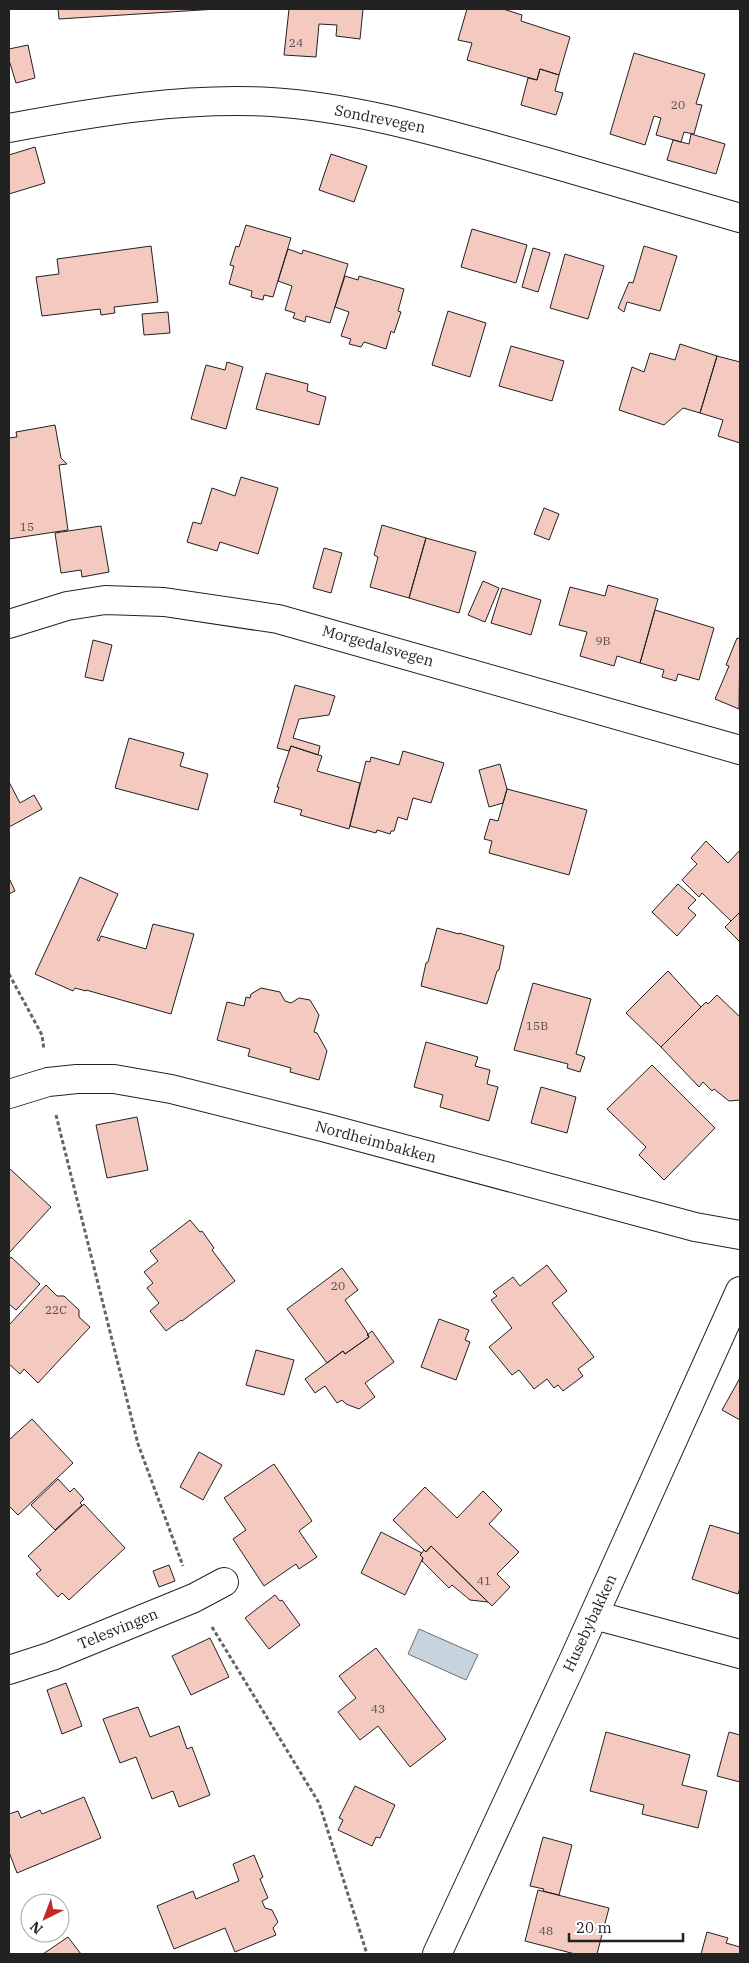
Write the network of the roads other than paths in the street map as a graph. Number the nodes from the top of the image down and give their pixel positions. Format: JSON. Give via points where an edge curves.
{"nodes":[{"id":1,"x":9,"y":128,"type":"edge"},
{"id":2,"x":740,"y":218,"type":"edge"},
{"id":3,"x":9,"y":624,"type":"edge"},
{"id":4,"x":740,"y":750,"type":"edge"},
{"id":5,"x":9,"y":1094,"type":"edge"},
{"id":6,"x":740,"y":1235,"type":"edge"},
{"id":7,"x":740,"y":1291,"type":"edge"},
{"id":8,"x":224,"y":1582,"type":"dead end"},
{"id":9,"x":594,"y":1615,"type":"junction"},
{"id":10,"x":740,"y":1654,"type":"edge"},
{"id":11,"x":9,"y":1670,"type":"edge"},
{"id":12,"x":436,"y":1954,"type":"edge"}],
"edges":[{"from":1,"to":2,"type":"street","name":"Sondrevegen","via":[[102,111],[201,103],[271,102],[336,110],[416,125]]},
{"from":3,"to":4,"type":"street","name":"Morgedalsvegen","via":[[67,606],[105,600],[164,602],[278,619]]},
{"from":5,"to":6,"type":"street","name":"Nordheimbakken","via":[[48,1082],[77,1079],[114,1079],[171,1089],[695,1227]]},
{"from":7,"to":9,"type":"street","name":"Husebybakken"},
{"from":8,"to":11,"type":"street","name":"Telesvingen","via":[[194,1598],[52,1656]]},
{"from":9,"to":10,"type":"street"},
{"from":9,"to":12,"type":"street","name":"Husebybakken"}]}
